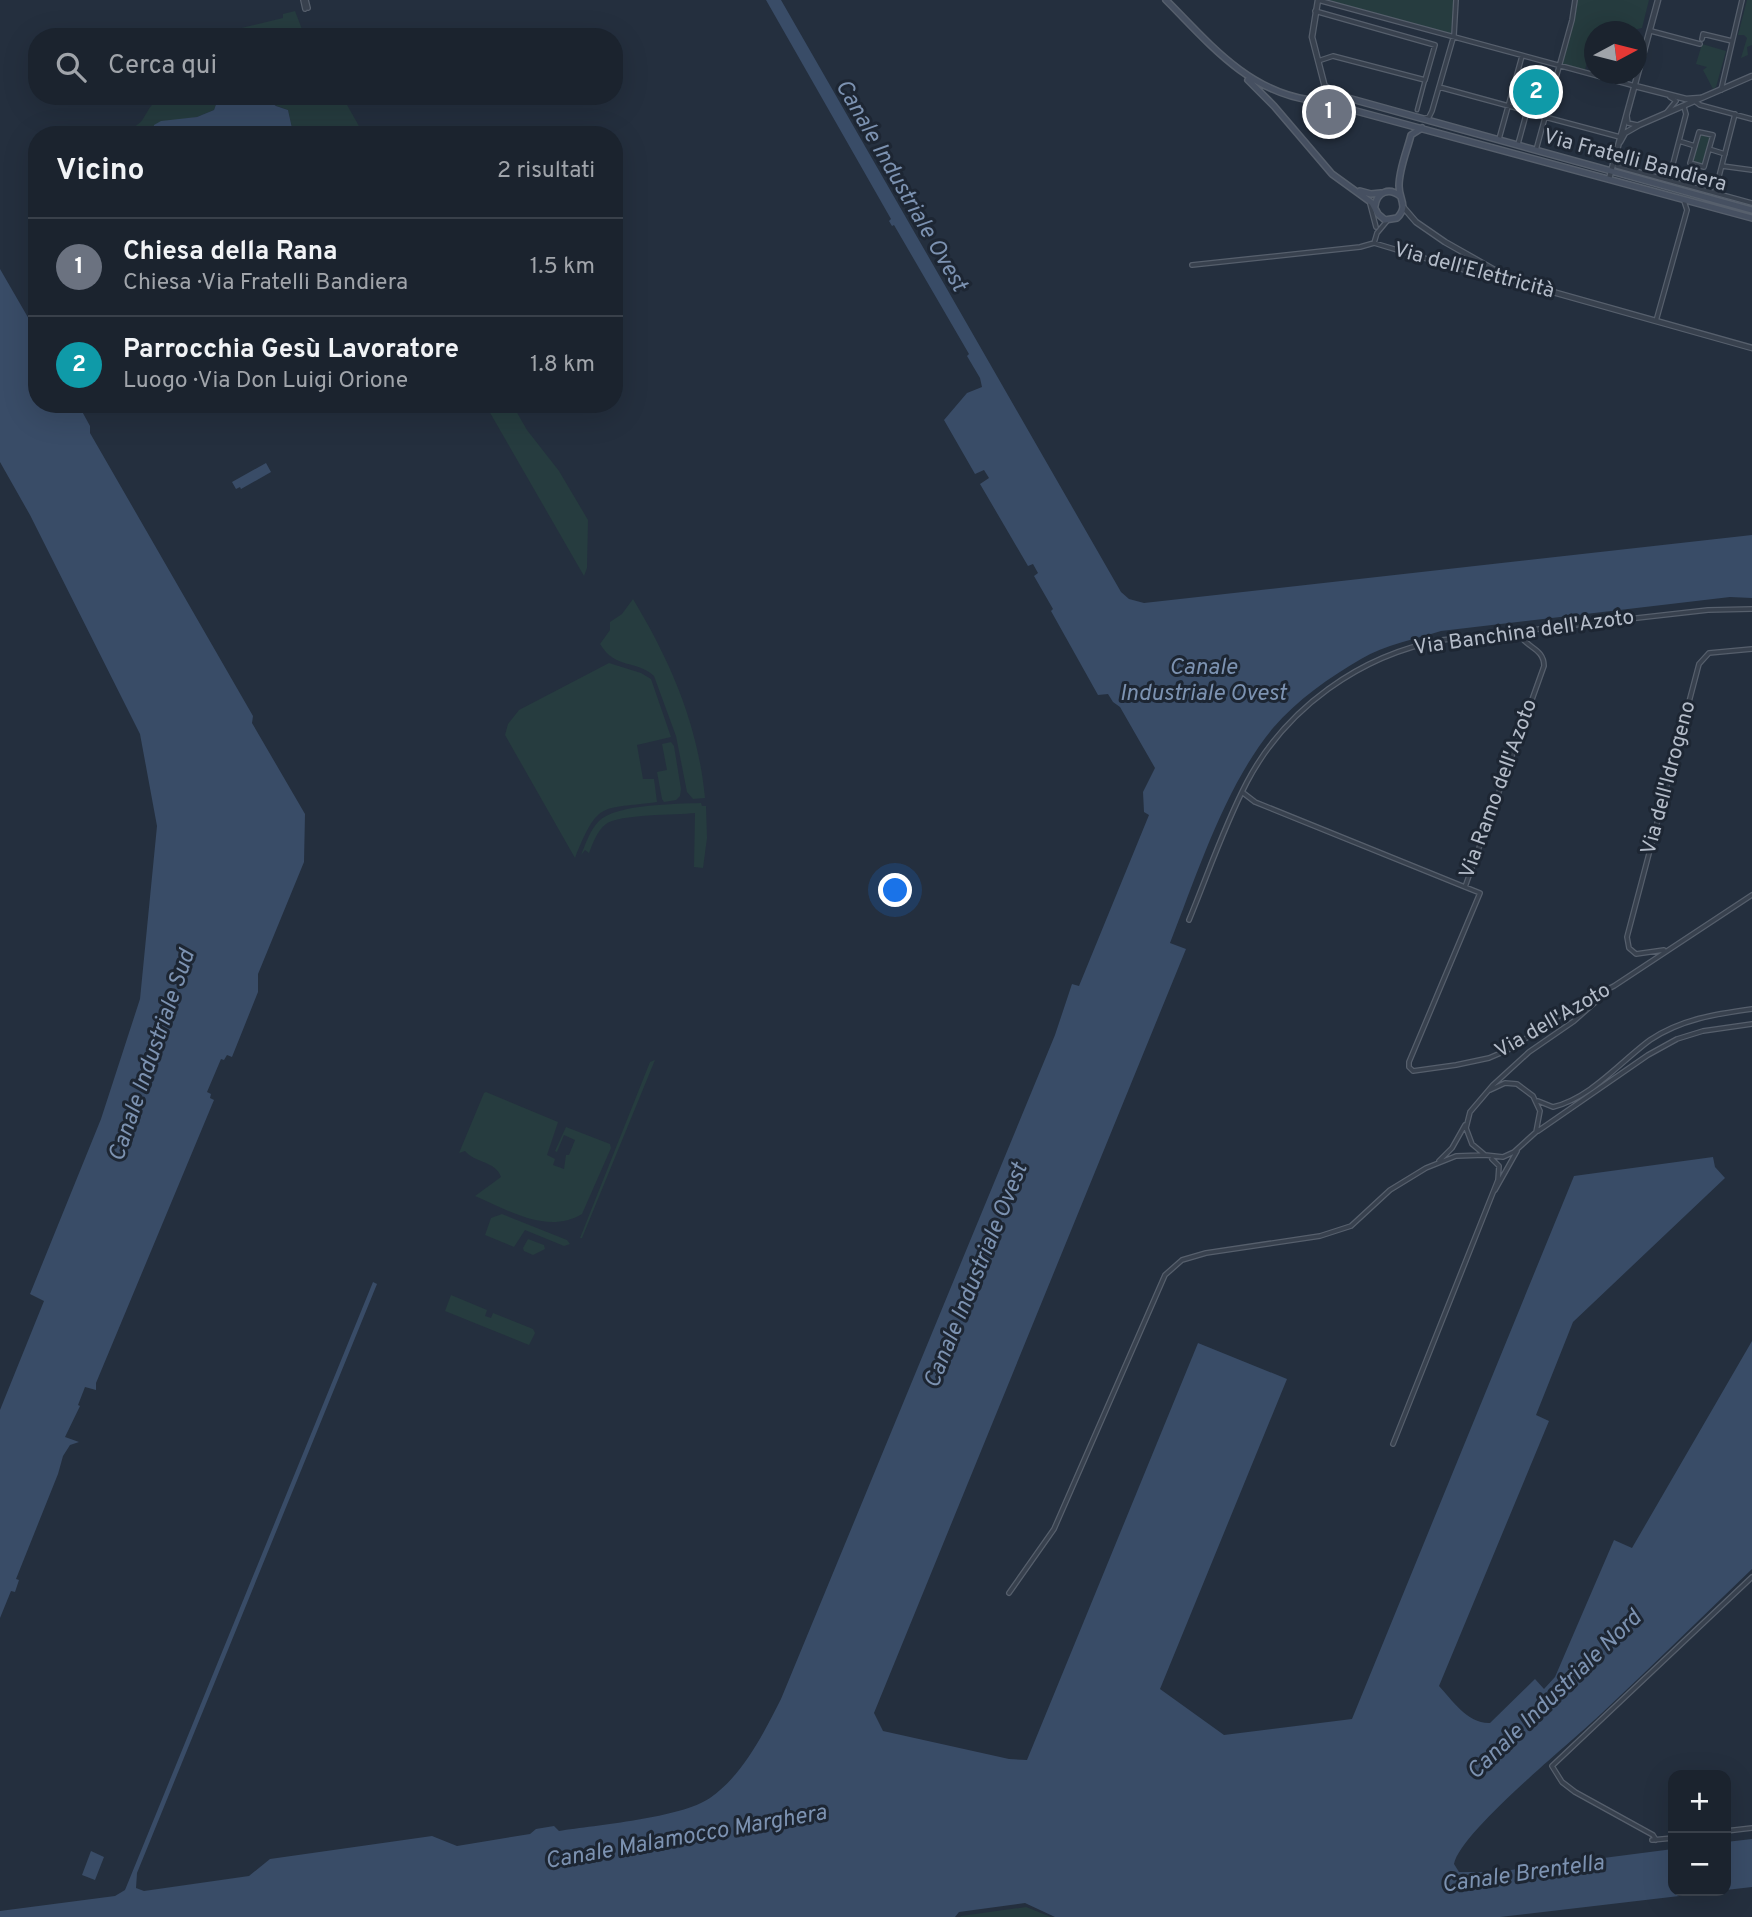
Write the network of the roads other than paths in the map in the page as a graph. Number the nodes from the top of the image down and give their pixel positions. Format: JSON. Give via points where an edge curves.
{"nodes":[{"id":1,"x":304,"y":0,"type":"edge"},
{"id":2,"x":1166,"y":0,"type":"edge"},
{"id":3,"x":1318,"y":0,"type":"edge"},
{"id":4,"x":1456,"y":0,"type":"edge"},
{"id":5,"x":1575,"y":0,"type":"edge"},
{"id":6,"x":1658,"y":0,"type":"edge"},
{"id":7,"x":1742,"y":0,"type":"edge"},
{"id":8,"x":307,"y":8,"type":"dead end"},
{"id":9,"x":1315,"y":12,"type":"junction"},
{"id":10,"x":1705,"y":28,"type":"dead end"},
{"id":11,"x":1651,"y":31,"type":"junction"},
{"id":12,"x":1453,"y":37,"type":"junction"},
{"id":13,"x":1701,"y":39,"type":"junction"},
{"id":14,"x":1732,"y":41,"type":"junction"},
{"id":15,"x":1521,"y":56,"type":"junction"},
{"id":16,"x":1318,"y":61,"type":"junction"},
{"id":17,"x":1560,"y":66,"type":"junction"},
{"id":18,"x":1241,"y":73,"type":"junction"},
{"id":19,"x":1752,"y":76,"type":"edge"},
{"id":20,"x":1425,"y":80,"type":"junction"},
{"id":21,"x":1324,"y":86,"type":"junction"},
{"id":22,"x":1632,"y":86,"type":"junction"},
{"id":23,"x":1439,"y":88,"type":"junction"},
{"id":24,"x":1645,"y":89,"type":"junction"},
{"id":25,"x":1721,"y":90,"type":"junction"},
{"id":26,"x":1633,"y":94,"type":"junction"},
{"id":27,"x":1666,"y":94,"type":"junction"},
{"id":28,"x":1705,"y":97,"type":"junction"},
{"id":29,"x":1348,"y":98,"type":"junction"},
{"id":30,"x":1328,"y":99,"type":"junction"},
{"id":31,"x":1310,"y":100,"type":"junction"},
{"id":32,"x":1696,"y":102,"type":"junction"},
{"id":33,"x":1508,"y":105,"type":"junction"},
{"id":34,"x":1684,"y":107,"type":"junction"},
{"id":35,"x":1345,"y":108,"type":"junction"},
{"id":36,"x":1417,"y":110,"type":"dead end"},
{"id":37,"x":1527,"y":111,"type":"junction"},
{"id":38,"x":1667,"y":112,"type":"junction"},
{"id":39,"x":1627,"y":114,"type":"junction"},
{"id":40,"x":1735,"y":114,"type":"junction"},
{"id":41,"x":1546,"y":116,"type":"junction"},
{"id":42,"x":1423,"y":119,"type":"junction"},
{"id":43,"x":1752,"y":119,"type":"edge"},
{"id":44,"x":1410,"y":124,"type":"junction"},
{"id":45,"x":1639,"y":125,"type":"junction"},
{"id":46,"x":1424,"y":128,"type":"junction"},
{"id":47,"x":1411,"y":135,"type":"junction"},
{"id":48,"x":1498,"y":140,"type":"junction"},
{"id":49,"x":1620,"y":140,"type":"junction"},
{"id":50,"x":1679,"y":141,"type":"junction"},
{"id":51,"x":1517,"y":145,"type":"junction"},
{"id":52,"x":1695,"y":146,"type":"junction"},
{"id":53,"x":1709,"y":149,"type":"junction"},
{"id":54,"x":1536,"y":150,"type":"junction"},
{"id":55,"x":1725,"y":154,"type":"junction"},
{"id":56,"x":1617,"y":166,"type":"dead end"},
{"id":57,"x":1722,"y":166,"type":"junction"},
{"id":58,"x":1751,"y":170,"type":"edge"},
{"id":59,"x":1612,"y":171,"type":"junction"},
{"id":60,"x":1400,"y":175,"type":"junction"},
{"id":61,"x":1609,"y":179,"type":"junction"},
{"id":62,"x":1668,"y":180,"type":"junction"},
{"id":63,"x":1356,"y":190,"type":"junction"},
{"id":64,"x":1385,"y":192,"type":"junction"},
{"id":65,"x":1714,"y":192,"type":"junction"},
{"id":66,"x":1400,"y":196,"type":"junction"},
{"id":67,"x":1683,"y":199,"type":"junction"},
{"id":68,"x":1367,"y":200,"type":"junction"},
{"id":69,"x":1752,"y":202,"type":"edge"},
{"id":70,"x":1375,"y":206,"type":"junction"},
{"id":71,"x":1404,"y":208,"type":"junction"},
{"id":72,"x":1752,"y":210,"type":"edge"},
{"id":73,"x":1378,"y":214,"type":"junction"},
{"id":74,"x":1397,"y":218,"type":"junction"},
{"id":75,"x":1752,"y":218,"type":"edge"},
{"id":76,"x":1389,"y":220,"type":"junction"},
{"id":77,"x":1416,"y":222,"type":"junction"},
{"id":78,"x":1377,"y":227,"type":"junction"},
{"id":79,"x":1377,"y":233,"type":"junction"},
{"id":80,"x":1374,"y":243,"type":"junction"},
{"id":81,"x":1192,"y":265,"type":"dead end"},
{"id":82,"x":1514,"y":281,"type":"junction"},
{"id":83,"x":1656,"y":322,"type":"junction"},
{"id":84,"x":1752,"y":348,"type":"edge"},
{"id":85,"x":1752,"y":609,"type":"edge"},
{"id":86,"x":1519,"y":632,"type":"junction"},
{"id":87,"x":1752,"y":649,"type":"edge"},
{"id":88,"x":1242,"y":792,"type":"junction"},
{"id":89,"x":1465,"y":887,"type":"junction"},
{"id":90,"x":1752,"y":895,"type":"edge"},
{"id":91,"x":1189,"y":920,"type":"dead end"},
{"id":92,"x":1667,"y":950,"type":"junction"},
{"id":93,"x":1614,"y":986,"type":"junction"},
{"id":94,"x":1752,"y":1009,"type":"edge"},
{"id":95,"x":1752,"y":1024,"type":"edge"},
{"id":96,"x":1490,"y":1090,"type":"junction"},
{"id":97,"x":1535,"y":1099,"type":"junction"},
{"id":98,"x":1466,"y":1123,"type":"junction"},
{"id":99,"x":1536,"y":1132,"type":"junction"},
{"id":100,"x":1519,"y":1148,"type":"junction"},
{"id":101,"x":1486,"y":1155,"type":"junction"},
{"id":102,"x":1438,"y":1163,"type":"junction"},
{"id":103,"x":1494,"y":1192,"type":"junction"},
{"id":104,"x":1393,"y":1444,"type":"dead end"},
{"id":105,"x":1752,"y":1577,"type":"edge"},
{"id":106,"x":1009,"y":1593,"type":"dead end"},
{"id":107,"x":1752,"y":1828,"type":"edge"},
{"id":108,"x":1731,"y":1830,"type":"edge"},
{"id":109,"x":1668,"y":1839,"type":"edge"}],
"edges":[{"from":1,"to":8,"type":"street"},
{"from":2,"to":18,"type":"main road"},
{"from":3,"to":9,"type":"street"},
{"from":3,"to":12,"type":"street"},
{"from":4,"to":12,"type":"street"},
{"from":5,"to":17,"type":"street"},
{"from":6,"to":11,"type":"street"},
{"from":7,"to":14,"type":"street"},
{"from":9,"to":16,"type":"street","via":[[1311,32]]},
{"from":9,"to":20,"type":"street","via":[[1435,45]]},
{"from":10,"to":13,"type":"street"},
{"from":11,"to":13,"type":"street"},
{"from":11,"to":22,"type":"street"},
{"from":12,"to":15,"type":"street"},
{"from":12,"to":23,"type":"street"},
{"from":13,"to":14,"type":"street"},
{"from":14,"to":25,"type":"street"},
{"from":15,"to":17,"type":"street"},
{"from":15,"to":33,"type":"street"},
{"from":16,"to":20,"type":"street","via":[[1333,56]]},
{"from":16,"to":21,"type":"street"},
{"from":17,"to":22,"type":"street"},
{"from":17,"to":41,"type":"street"},
{"from":18,"to":31,"type":"main road","via":[[1262,85]]},
{"from":18,"to":63,"type":"main road","via":[[1332,174]]},
{"from":19,"to":25,"type":"street"},
{"from":20,"to":36,"type":"street"},
{"from":21,"to":29,"type":"street","name":"Via Fratelli Bandiera"},
{"from":21,"to":30,"type":"street"},
{"from":21,"to":31,"type":"street","via":[[1320,95]]},
{"from":22,"to":24,"type":"street"},
{"from":22,"to":26,"type":"street"},
{"from":23,"to":33,"type":"street"},
{"from":23,"to":42,"type":"street","via":[[1431,114]]},
{"from":24,"to":26,"type":"street"},
{"from":24,"to":27,"type":"street"},
{"from":25,"to":28,"type":"street"},
{"from":26,"to":39,"type":"street"},
{"from":27,"to":28,"type":"street"},
{"from":27,"to":38,"type":"street","via":[[1676,101]]},
{"from":28,"to":32,"type":"street"},
{"from":29,"to":30,"type":"main road","name":"Via Fratelli Bandiera"},
{"from":29,"to":35,"type":"main road","via":[[1343,102]]},
{"from":29,"to":42,"type":"main road","name":"Via Fratelli Bandiera"},
{"from":30,"to":31,"type":"main road"},
{"from":30,"to":35,"type":"main road","name":"Via Fratelli Bandiera"},
{"from":32,"to":34,"type":"street"},
{"from":32,"to":40,"type":"street"},
{"from":33,"to":37,"type":"street"},
{"from":33,"to":48,"type":"street"},
{"from":34,"to":38,"type":"street"},
{"from":34,"to":50,"type":"street"},
{"from":35,"to":44,"type":"main road","name":"Via Fratelli Bandiera"},
{"from":37,"to":41,"type":"street"},
{"from":37,"to":51,"type":"street"},
{"from":38,"to":45,"type":"street"},
{"from":39,"to":45,"type":"street","via":[[1628,123]]},
{"from":39,"to":49,"type":"street"},
{"from":40,"to":43,"type":"street"},
{"from":40,"to":55,"type":"street"},
{"from":41,"to":49,"type":"street"},
{"from":41,"to":54,"type":"street"},
{"from":42,"to":48,"type":"main road","name":"Via Fratelli Bandiera"},
{"from":44,"to":46,"type":"main road","name":"Via Fratelli Bandiera"},
{"from":44,"to":47,"type":"main road"},
{"from":45,"to":49,"type":"street"},
{"from":46,"to":47,"type":"main road"},
{"from":46,"to":61,"type":"main road","name":"Via Fratelli Bandiera"},
{"from":47,"to":60,"type":"main road"},
{"from":48,"to":51,"type":"main road","name":"Via Fratelli Bandiera"},
{"from":49,"to":59,"type":"street"},
{"from":50,"to":52,"type":"street"},
{"from":50,"to":62,"type":"street"},
{"from":51,"to":54,"type":"main road","name":"Via Fratelli Bandiera"},
{"from":52,"to":53,"type":"street","via":[[1699,132],[1713,135]]},
{"from":52,"to":53,"type":"street","via":[[1690,163],[1704,167]]},
{"from":53,"to":55,"type":"street"},
{"from":54,"to":59,"type":"main road","name":"Via Fratelli Bandiera"},
{"from":55,"to":57,"type":"street"},
{"from":56,"to":62,"type":"street","name":"Via Fratelli Bandiera"},
{"from":57,"to":58,"type":"street"},
{"from":57,"to":65,"type":"street"},
{"from":59,"to":61,"type":"street"},
{"from":59,"to":72,"type":"main road","name":"Via Fratelli Bandiera"},
{"from":60,"to":64,"type":"main road"},
{"from":60,"to":66,"type":"main road"},
{"from":61,"to":67,"type":"main road","name":"Via Fratelli Bandiera"},
{"from":62,"to":65,"type":"street","name":"Via Fratelli Bandiera"},
{"from":63,"to":64,"type":"main road"},
{"from":63,"to":68,"type":"main road"},
{"from":64,"to":66,"type":"main road"},
{"from":64,"to":70,"type":"main road"},
{"from":65,"to":69,"type":"street","name":"Via Fratelli Bandiera"},
{"from":66,"to":71,"type":"main road"},
{"from":67,"to":75,"type":"main road","name":"Via Fratelli Bandiera"},
{"from":67,"to":83,"type":"street","via":[[1687,210]]},
{"from":68,"to":70,"type":"main road"},
{"from":68,"to":78,"type":"street"},
{"from":70,"to":73,"type":"main road"},
{"from":71,"to":74,"type":"main road"},
{"from":71,"to":77,"type":"street"},
{"from":73,"to":76,"type":"main road"},
{"from":73,"to":78,"type":"street"},
{"from":74,"to":76,"type":"main road"},
{"from":74,"to":77,"type":"street"},
{"from":76,"to":79,"type":"street"},
{"from":77,"to":82,"type":"street"},
{"from":78,"to":79,"type":"street"},
{"from":79,"to":80,"type":"street"},
{"from":80,"to":81,"type":"street","name":"Via dell'Elettricità"},
{"from":80,"to":82,"type":"street","name":"Via dell'Elettricità"},
{"from":82,"to":83,"type":"street","name":"Via dell'Elettricità"},
{"from":83,"to":84,"type":"street","name":"Via dell'Elettricità"},
{"from":85,"to":86,"type":"street","name":"Via Banchina dell'Azoto"},
{"from":86,"to":88,"type":"street","name":"Via Banchina dell'Azoto","via":[[1422,644],[1348,675],[1279,734]]},
{"from":86,"to":89,"type":"street","name":"Via Ramo dell'Azoto","via":[[1542,655],[1544,666]]},
{"from":87,"to":92,"type":"street","name":"Via dell'Idrogeno","via":[[1709,653],[1699,664],[1628,934],[1633,952],[1642,955]]},
{"from":88,"to":89,"type":"street","name":"Via Ramo dell'Azoto","via":[[1255,802]]},
{"from":88,"to":91,"type":"street","name":"Via Banchina dell'Azoto"},
{"from":89,"to":93,"type":"street","name":"Via dell'Azoto","via":[[1480,893],[1409,1062],[1413,1071],[1496,1056]]},
{"from":90,"to":92,"type":"street","name":"Via dell'Azoto"},
{"from":92,"to":93,"type":"street","name":"Via dell'Azoto"},
{"from":93,"to":96,"type":"street","via":[[1529,1052]]},
{"from":94,"to":97,"type":"street","via":[[1671,1028],[1569,1102],[1550,1107]]},
{"from":95,"to":99,"type":"street","via":[[1677,1039]]},
{"from":96,"to":97,"type":"street","via":[[1513,1083]]},
{"from":96,"to":98,"type":"street","via":[[1474,1106]]},
{"from":97,"to":99,"type":"street","via":[[1540,1116]]},
{"from":98,"to":101,"type":"street","via":[[1472,1144]]},
{"from":98,"to":102,"type":"street"},
{"from":99,"to":100,"type":"street"},
{"from":100,"to":101,"type":"street","via":[[1503,1157]]},
{"from":100,"to":103,"type":"street"},
{"from":101,"to":102,"type":"street","via":[[1456,1156]]},
{"from":101,"to":103,"type":"street","via":[[1500,1169]]},
{"from":102,"to":106,"type":"street","via":[[1390,1190],[1350,1226],[1320,1236],[1206,1253],[1182,1260],[1165,1275],[1054,1529]]},
{"from":103,"to":104,"type":"street"},
{"from":105,"to":109,"type":"street","via":[[1552,1766],[1575,1792],[1653,1835],[1654,1840]]},
{"from":107,"to":108,"type":"street"}]}
